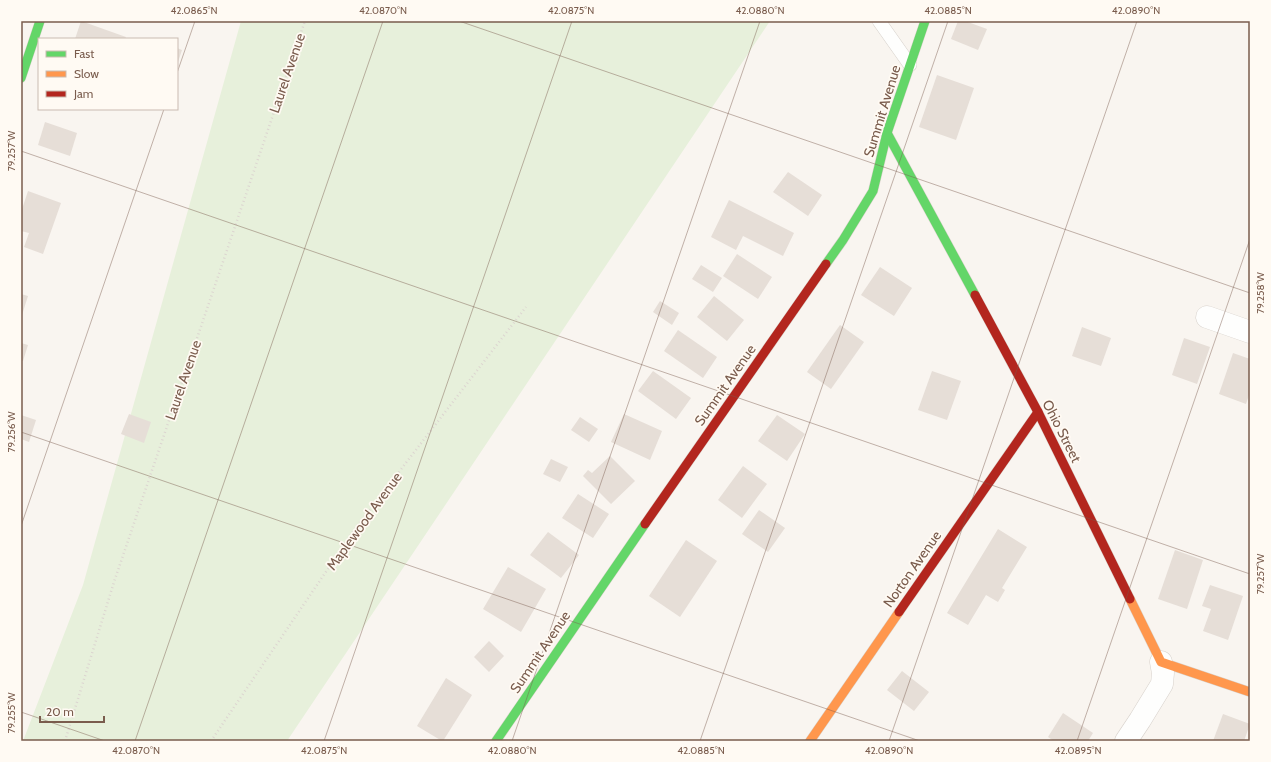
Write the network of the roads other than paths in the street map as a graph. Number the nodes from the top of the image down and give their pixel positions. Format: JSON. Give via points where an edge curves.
{"nodes":[{"id":1,"x":40,"y":21,"type":"edge"},
{"id":2,"x":879,"y":21,"type":"edge"},
{"id":3,"x":925,"y":21,"type":"edge"},
{"id":4,"x":910,"y":65,"type":"junction"},
{"id":5,"x":21,"y":78,"type":"edge"},
{"id":6,"x":887,"y":133,"type":"junction"},
{"id":7,"x":1207,"y":317,"type":"dead end"},
{"id":8,"x":1250,"y":332,"type":"edge"},
{"id":9,"x":1038,"y":412,"type":"junction"},
{"id":10,"x":1161,"y":662,"type":"junction"},
{"id":11,"x":1250,"y":692,"type":"edge"},
{"id":12,"x":496,"y":741,"type":"edge"},
{"id":13,"x":810,"y":741,"type":"edge"},
{"id":14,"x":1126,"y":741,"type":"edge"}],
"edges":[{"from":1,"to":5,"type":"street"},
{"from":2,"to":4,"type":"lane"},
{"from":3,"to":4,"type":"street","name":"Summit Avenue"},
{"from":4,"to":6,"type":"street","name":"Summit Avenue"},
{"from":6,"to":9,"type":"street","name":"Ohio Street"},
{"from":6,"to":12,"type":"street","name":"Summit Avenue","via":[[873,191],[843,240]]},
{"from":7,"to":8,"type":"street"},
{"from":9,"to":10,"type":"street","name":"Ohio Street"},
{"from":9,"to":13,"type":"street","name":"Norton Avenue"},
{"from":10,"to":11,"type":"street"},
{"from":10,"to":14,"type":"street","via":[[1162,684]]}]}
